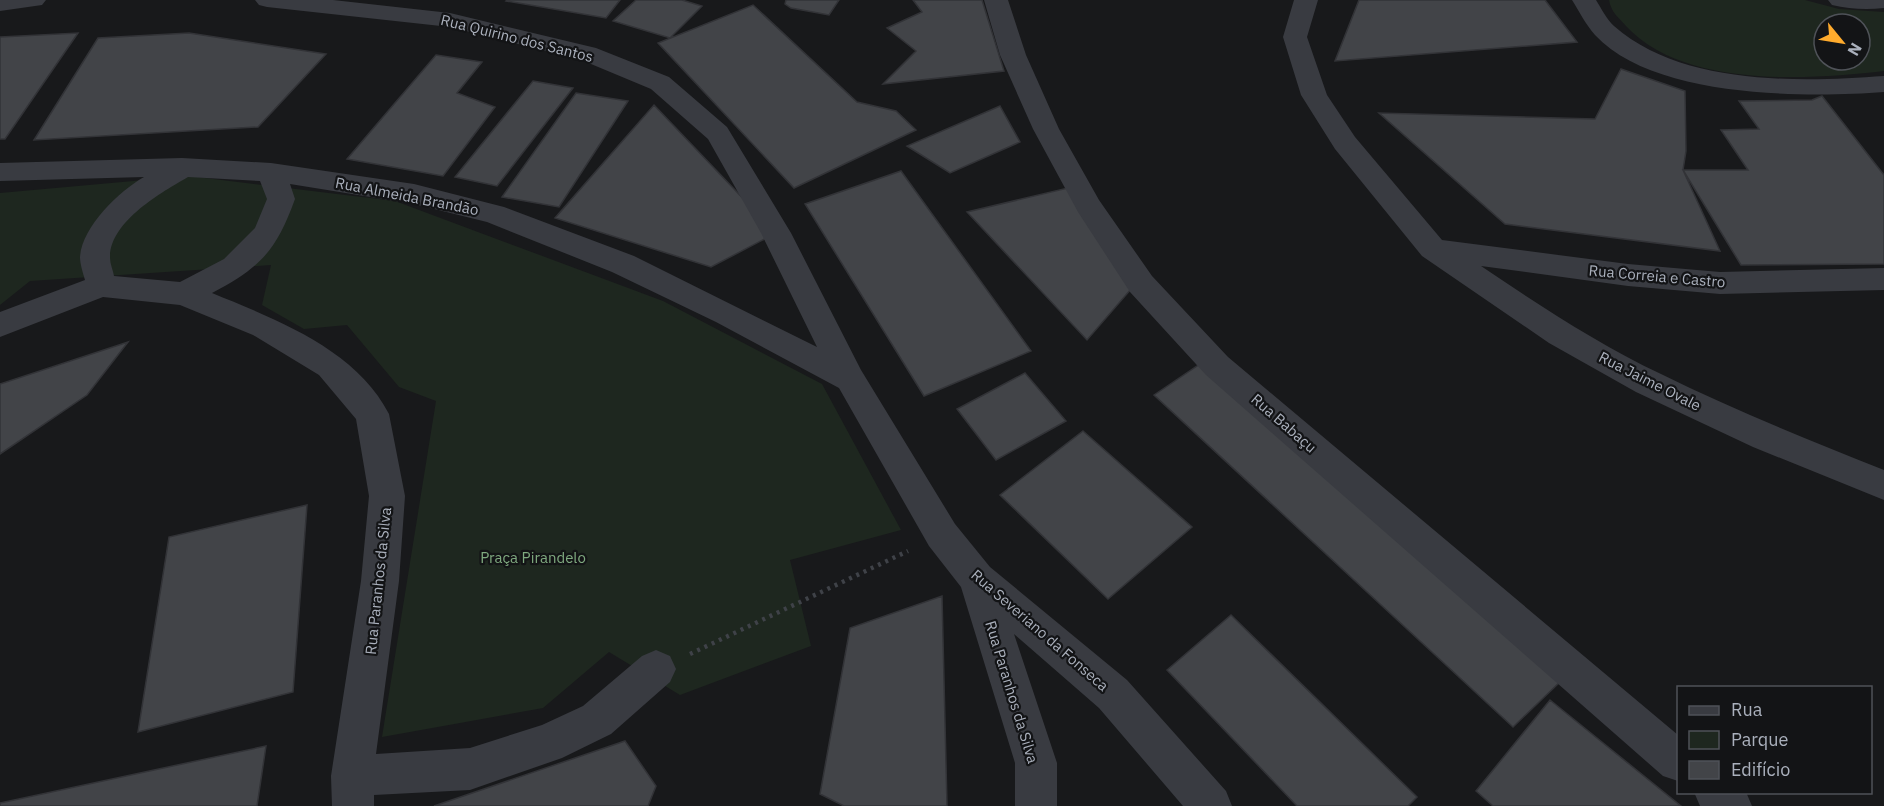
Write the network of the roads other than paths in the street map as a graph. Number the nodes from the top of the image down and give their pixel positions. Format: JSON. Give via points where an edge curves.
{"nodes":[{"id":1,"x":34,"y":0,"type":"edge"},
{"id":2,"x":267,"y":0,"type":"edge"},
{"id":3,"x":996,"y":0,"type":"edge"},
{"id":4,"x":1306,"y":0,"type":"edge"},
{"id":5,"x":1584,"y":0,"type":"edge"},
{"id":6,"x":1840,"y":0,"type":"edge"},
{"id":7,"x":1884,"y":1,"type":"edge"},
{"id":8,"x":0,"y":4,"type":"edge"},
{"id":9,"x":1884,"y":84,"type":"edge"},
{"id":10,"x":182,"y":167,"type":"junction"},
{"id":11,"x":0,"y":172,"type":"edge"},
{"id":12,"x":271,"y":172,"type":"junction"},
{"id":13,"x":1432,"y":248,"type":"junction"},
{"id":14,"x":1884,"y":279,"type":"edge"},
{"id":15,"x":102,"y":286,"type":"junction"},
{"id":16,"x":184,"y":294,"type":"junction"},
{"id":17,"x":0,"y":325,"type":"edge"},
{"id":18,"x":850,"y":379,"type":"junction"},
{"id":19,"x":1884,"y":484,"type":"edge"},
{"id":20,"x":977,"y":579,"type":"junction"},
{"id":21,"x":656,"y":669,"type":"road end"},
{"id":22,"x":1677,"y":760,"type":"edge"},
{"id":23,"x":353,"y":791,"type":"edge"},
{"id":24,"x":1717,"y":794,"type":"edge"},
{"id":25,"x":1036,"y":806,"type":"edge"},
{"id":26,"x":1211,"y":806,"type":"edge"},
{"id":27,"x":1731,"y":806,"type":"edge"}],
"edges":[{"from":1,"to":8,"type":"street"},
{"from":2,"to":18,"type":"street","name":"Rua Quirino dos Santos","via":[[450,20],[587,53],[660,83],[718,133],[776,233]]},
{"from":3,"to":22,"type":"street","name":"Rua Babaçu","via":[[1013,55],[1046,129],[1088,206],[1141,284],[1217,366]]},
{"from":4,"to":13,"type":"street","name":"Rua Jaime Ovale","via":[[1295,37],[1314,95],[1345,143]]},
{"from":5,"to":9,"type":"street","via":[[1590,14],[1620,45],[1665,67],[1780,88]]},
{"from":6,"to":7,"type":"street"},
{"from":10,"to":11,"type":"street","name":"Rua Almeida Brandão"},
{"from":10,"to":12,"type":"street","name":"Rua Almeida Brandão"},
{"from":10,"to":15,"type":"street","via":[[140,192],[108,223],[94,256]]},
{"from":12,"to":16,"type":"street","via":[[281,199],[268,233],[235,267]]},
{"from":12,"to":18,"type":"street","name":"Rua Almeida Brandão","via":[[414,194],[494,214],[623,264]]},
{"from":13,"to":14,"type":"street","name":"Rua Correia e Castro","via":[[1526,263],[1720,283]]},
{"from":13,"to":19,"type":"street","name":"Rua Jaime Ovale","via":[[1560,334],[1648,383],[1765,437]]},
{"from":15,"to":16,"type":"street","name":"Rua Paranhos da Silva"},
{"from":15,"to":17,"type":"street","name":"Rua Paranhos da Silva"},
{"from":16,"to":23,"type":"street","name":"Rua Paranhos da Silva","via":[[264,327],[330,366],[372,414],[387,496]]},
{"from":18,"to":20,"type":"street","name":"Rua Severiano da Fonseca","via":[[942,535]]},
{"from":20,"to":25,"type":"street","name":"Rua Paranhos da Silva","via":[[1036,763]]},
{"from":20,"to":26,"type":"street","name":"Rua Severiano da Fonseca","via":[[1113,694]]},
{"from":21,"to":23,"type":"street","via":[[597,720],[548,744],[470,769]]},
{"from":24,"to":27,"type":"street"}]}
